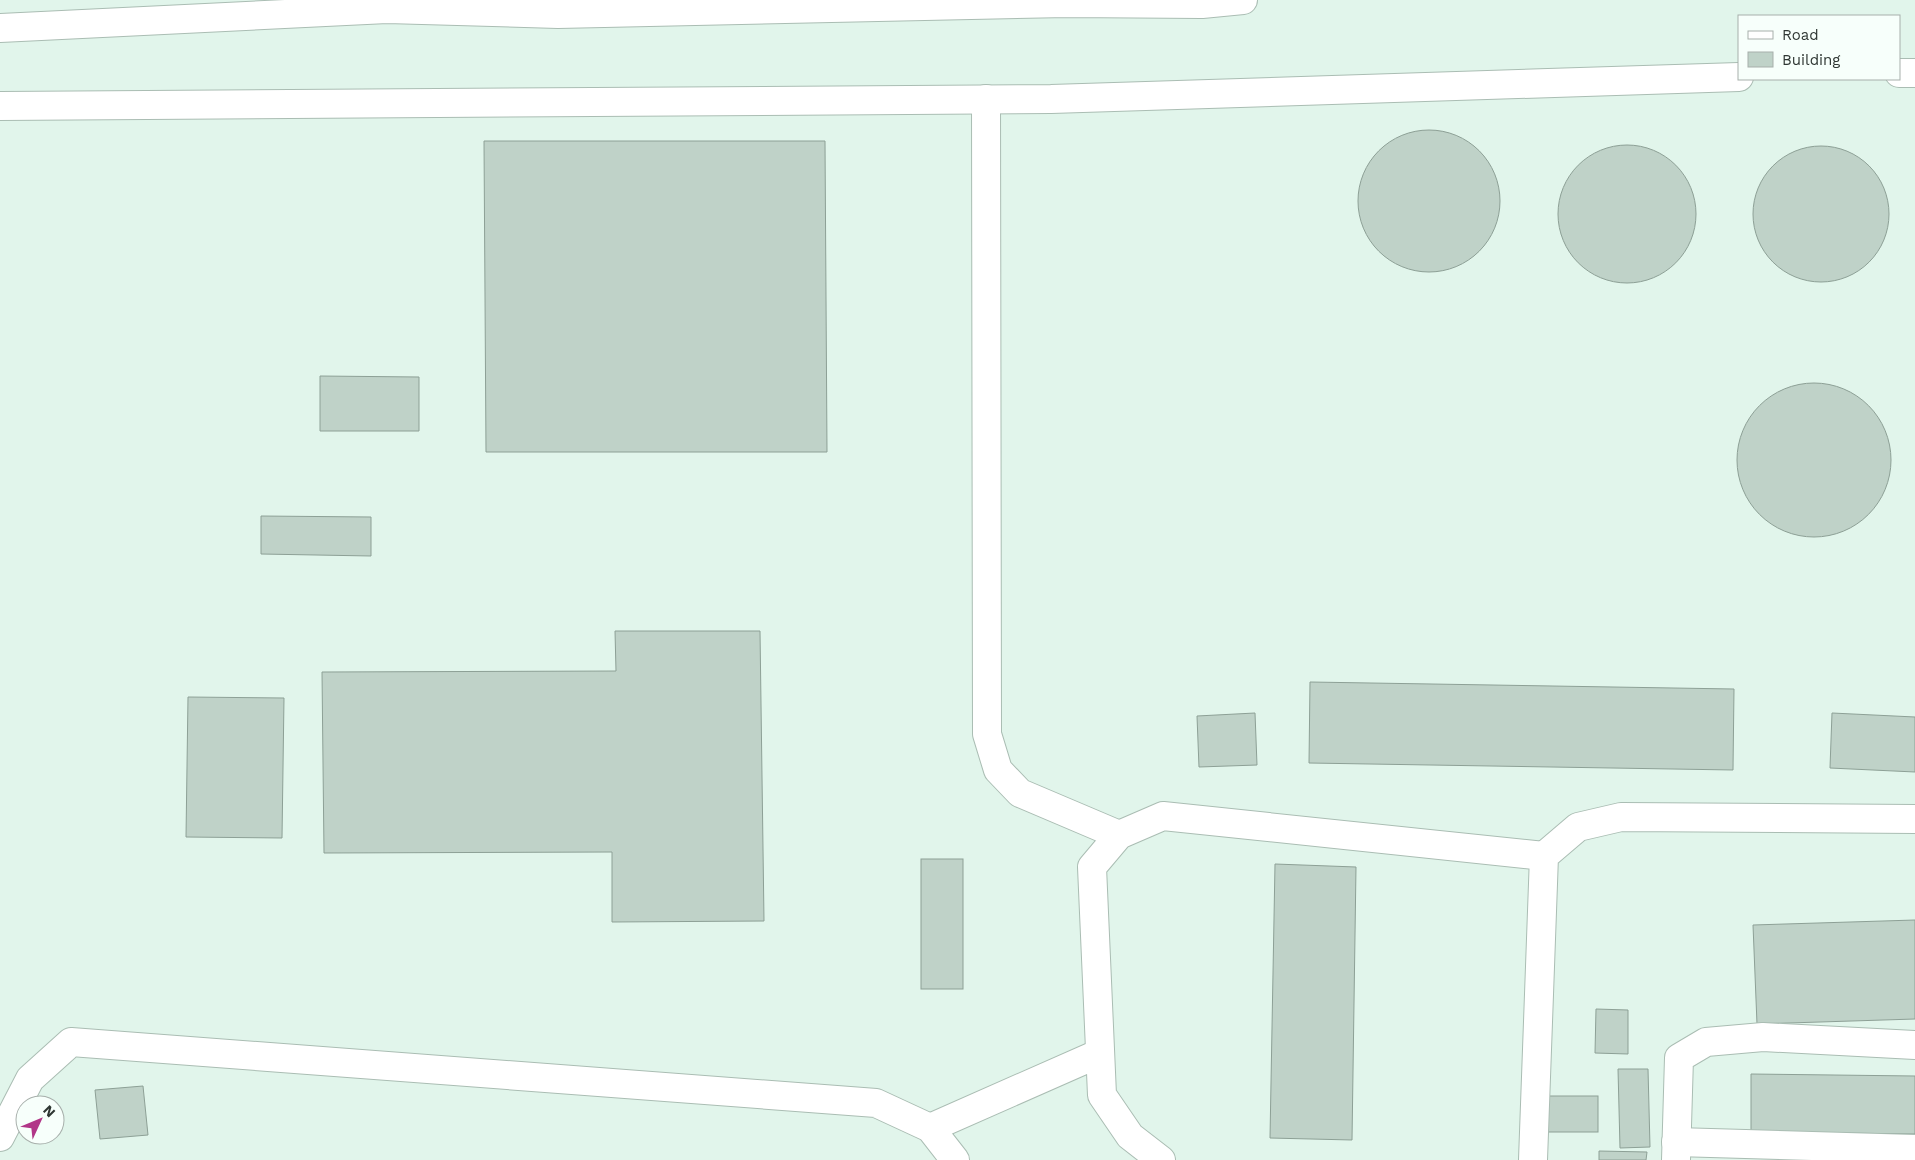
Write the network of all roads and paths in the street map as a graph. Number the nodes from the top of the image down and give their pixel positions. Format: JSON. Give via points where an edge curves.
{"nodes":[{"id":1,"x":1242,"y":0,"type":"edge"},
{"id":2,"x":0,"y":28,"type":"edge"},
{"id":3,"x":1900,"y":73,"type":"edge"},
{"id":4,"x":1915,"y":73,"type":"edge"},
{"id":5,"x":1738,"y":77,"type":"edge"},
{"id":6,"x":986,"y":99,"type":"junction"},
{"id":7,"x":0,"y":106,"type":"edge"},
{"id":8,"x":1915,"y":819,"type":"edge"},
{"id":9,"x":1119,"y":835,"type":"junction"},
{"id":10,"x":1544,"y":856,"type":"junction"},
{"id":11,"x":1915,"y":1044,"type":"edge"},
{"id":12,"x":1100,"y":1053,"type":"junction"},
{"id":13,"x":930,"y":1128,"type":"junction"},
{"id":14,"x":0,"y":1137,"type":"edge"},
{"id":15,"x":1915,"y":1149,"type":"edge"},
{"id":16,"x":1676,"y":1151,"type":"edge"},
{"id":17,"x":955,"y":1160,"type":"edge"},
{"id":18,"x":1161,"y":1160,"type":"edge"},
{"id":19,"x":1533,"y":1160,"type":"edge"}],
"edges":[{"from":1,"to":2,"type":"lane","via":[[1202,4],[1067,3],[558,14],[387,9]]},
{"from":3,"to":4,"type":"lane"},
{"from":5,"to":6,"type":"lane"},
{"from":6,"to":7,"type":"lane"},
{"from":6,"to":9,"type":"lane","via":[[987,734],[998,770],[1020,793]]},
{"from":8,"to":10,"type":"lane","via":[[1621,817],[1578,827]]},
{"from":9,"to":10,"type":"lane","via":[[1163,816]]},
{"from":9,"to":12,"type":"lane","via":[[1092,867]]},
{"from":10,"to":19,"type":"lane"},
{"from":11,"to":16,"type":"lane","via":[[1763,1037],[1706,1042],[1679,1058]]},
{"from":12,"to":13,"type":"lane"},
{"from":12,"to":18,"type":"lane","via":[[1102,1095],[1130,1136]]},
{"from":13,"to":14,"type":"lane","via":[[876,1103],[71,1042],[30,1079]]},
{"from":13,"to":17,"type":"lane"},
{"from":15,"to":16,"type":"lane"}]}
